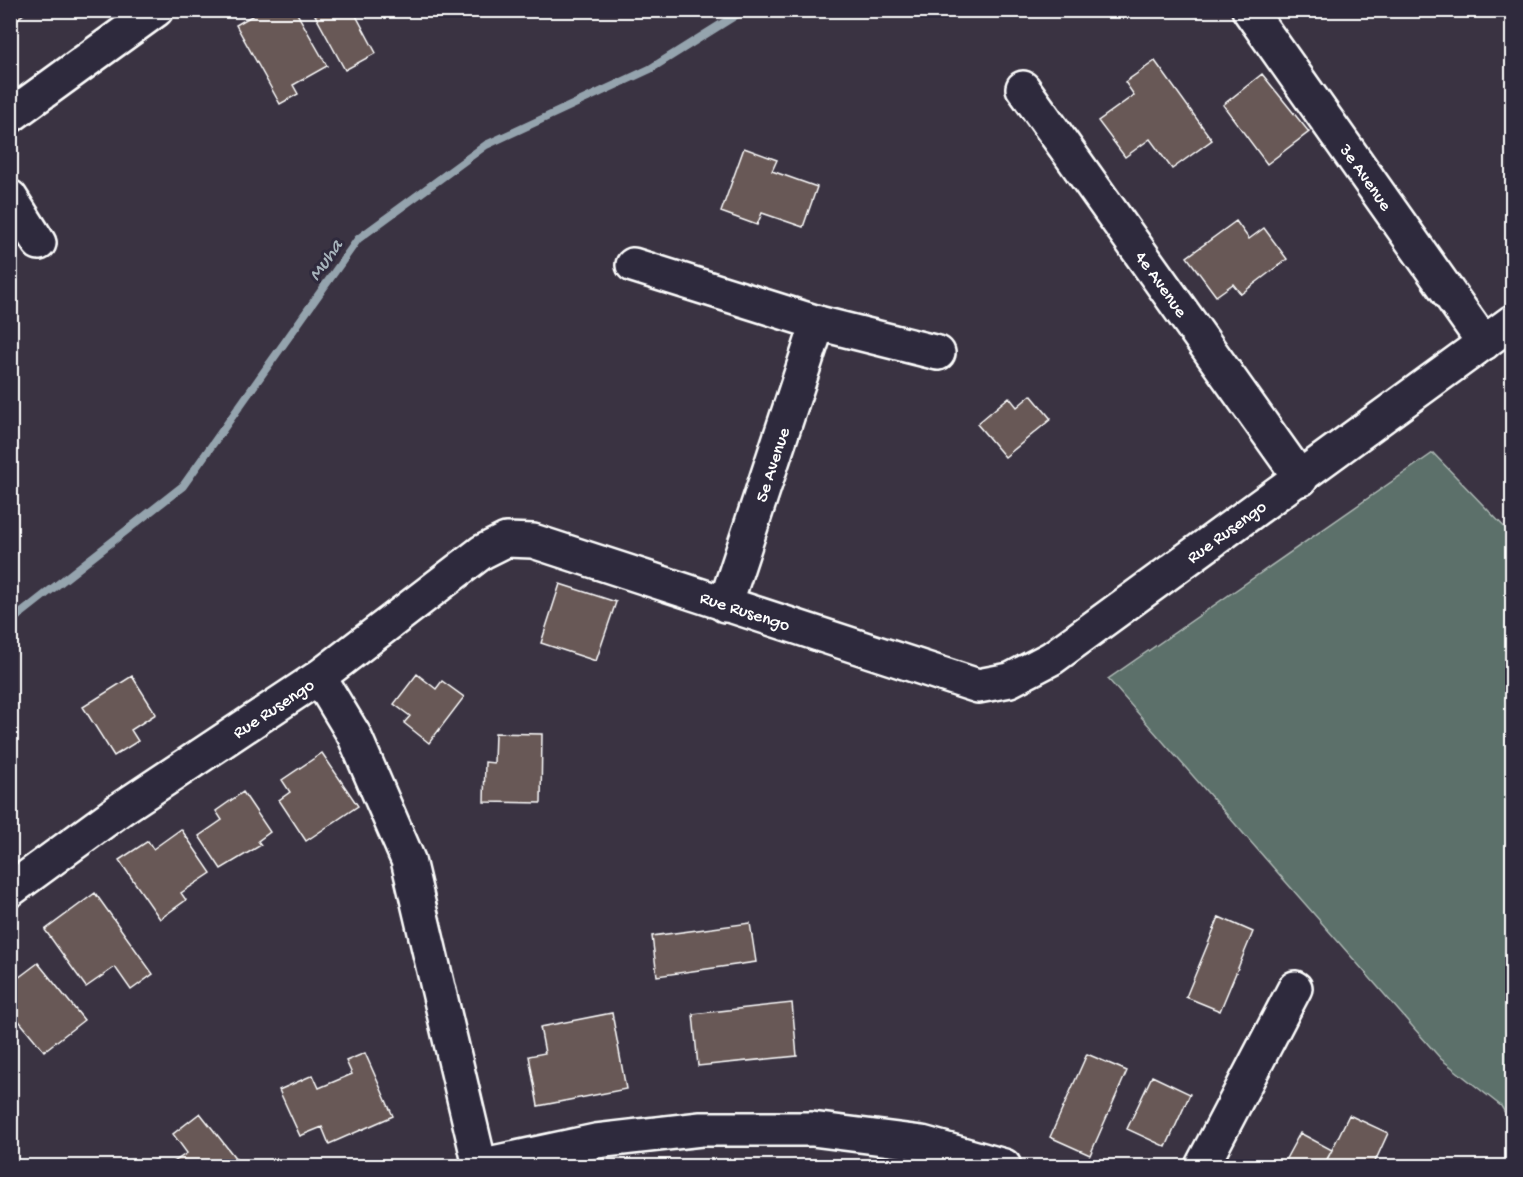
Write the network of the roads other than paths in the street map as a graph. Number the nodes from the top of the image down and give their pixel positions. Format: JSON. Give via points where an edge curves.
{"nodes":[{"id":1,"x":156,"y":10,"type":"edge"},
{"id":2,"x":1249,"y":10,"type":"edge"},
{"id":3,"x":1023,"y":88,"type":"dead end"},
{"id":4,"x":10,"y":116,"type":"edge"},
{"id":5,"x":10,"y":196,"type":"edge"},
{"id":6,"x":39,"y":243,"type":"dead end"},
{"id":7,"x":633,"y":265,"type":"dead end"},
{"id":8,"x":1512,"y":322,"type":"edge"},
{"id":9,"x":818,"y":323,"type":"junction"},
{"id":10,"x":1484,"y":343,"type":"junction"},
{"id":11,"x":938,"y":353,"type":"dead end"},
{"id":12,"x":1301,"y":479,"type":"junction"},
{"id":13,"x":725,"y":605,"type":"junction"},
{"id":14,"x":319,"y":677,"type":"junction"},
{"id":15,"x":10,"y":890,"type":"edge"},
{"id":16,"x":1295,"y":988,"type":"dead end"},
{"id":17,"x":480,"y":1166,"type":"edge"},
{"id":18,"x":1004,"y":1167,"type":"edge"},
{"id":19,"x":1202,"y":1167,"type":"edge"}],
"edges":[{"from":1,"to":4,"type":"street"},
{"from":2,"to":10,"type":"street","name":"3e Avenue"},
{"from":3,"to":12,"type":"street","name":"4e Avenue"},
{"from":5,"to":6,"type":"street"},
{"from":7,"to":9,"type":"street"},
{"from":8,"to":10,"type":"street","name":"Rue Rusengo"},
{"from":9,"to":11,"type":"street"},
{"from":9,"to":13,"type":"street","name":"5e Avenue"},
{"from":10,"to":12,"type":"street","name":"Rue Rusengo"},
{"from":12,"to":13,"type":"street","name":"Rue Rusengo","via":[[1052,657],[1010,680],[978,686]]},
{"from":13,"to":14,"type":"street","name":"Rue Rusengo","via":[[533,541],[506,540],[482,552]]},
{"from":14,"to":15,"type":"street","name":"Rue Rusengo","via":[[122,808]]},
{"from":14,"to":17,"type":"street","via":[[354,735],[408,860]]},
{"from":16,"to":19,"type":"street"},
{"from":17,"to":18,"type":"street","via":[[596,1141],[701,1129],[812,1129],[922,1143]]}]}
